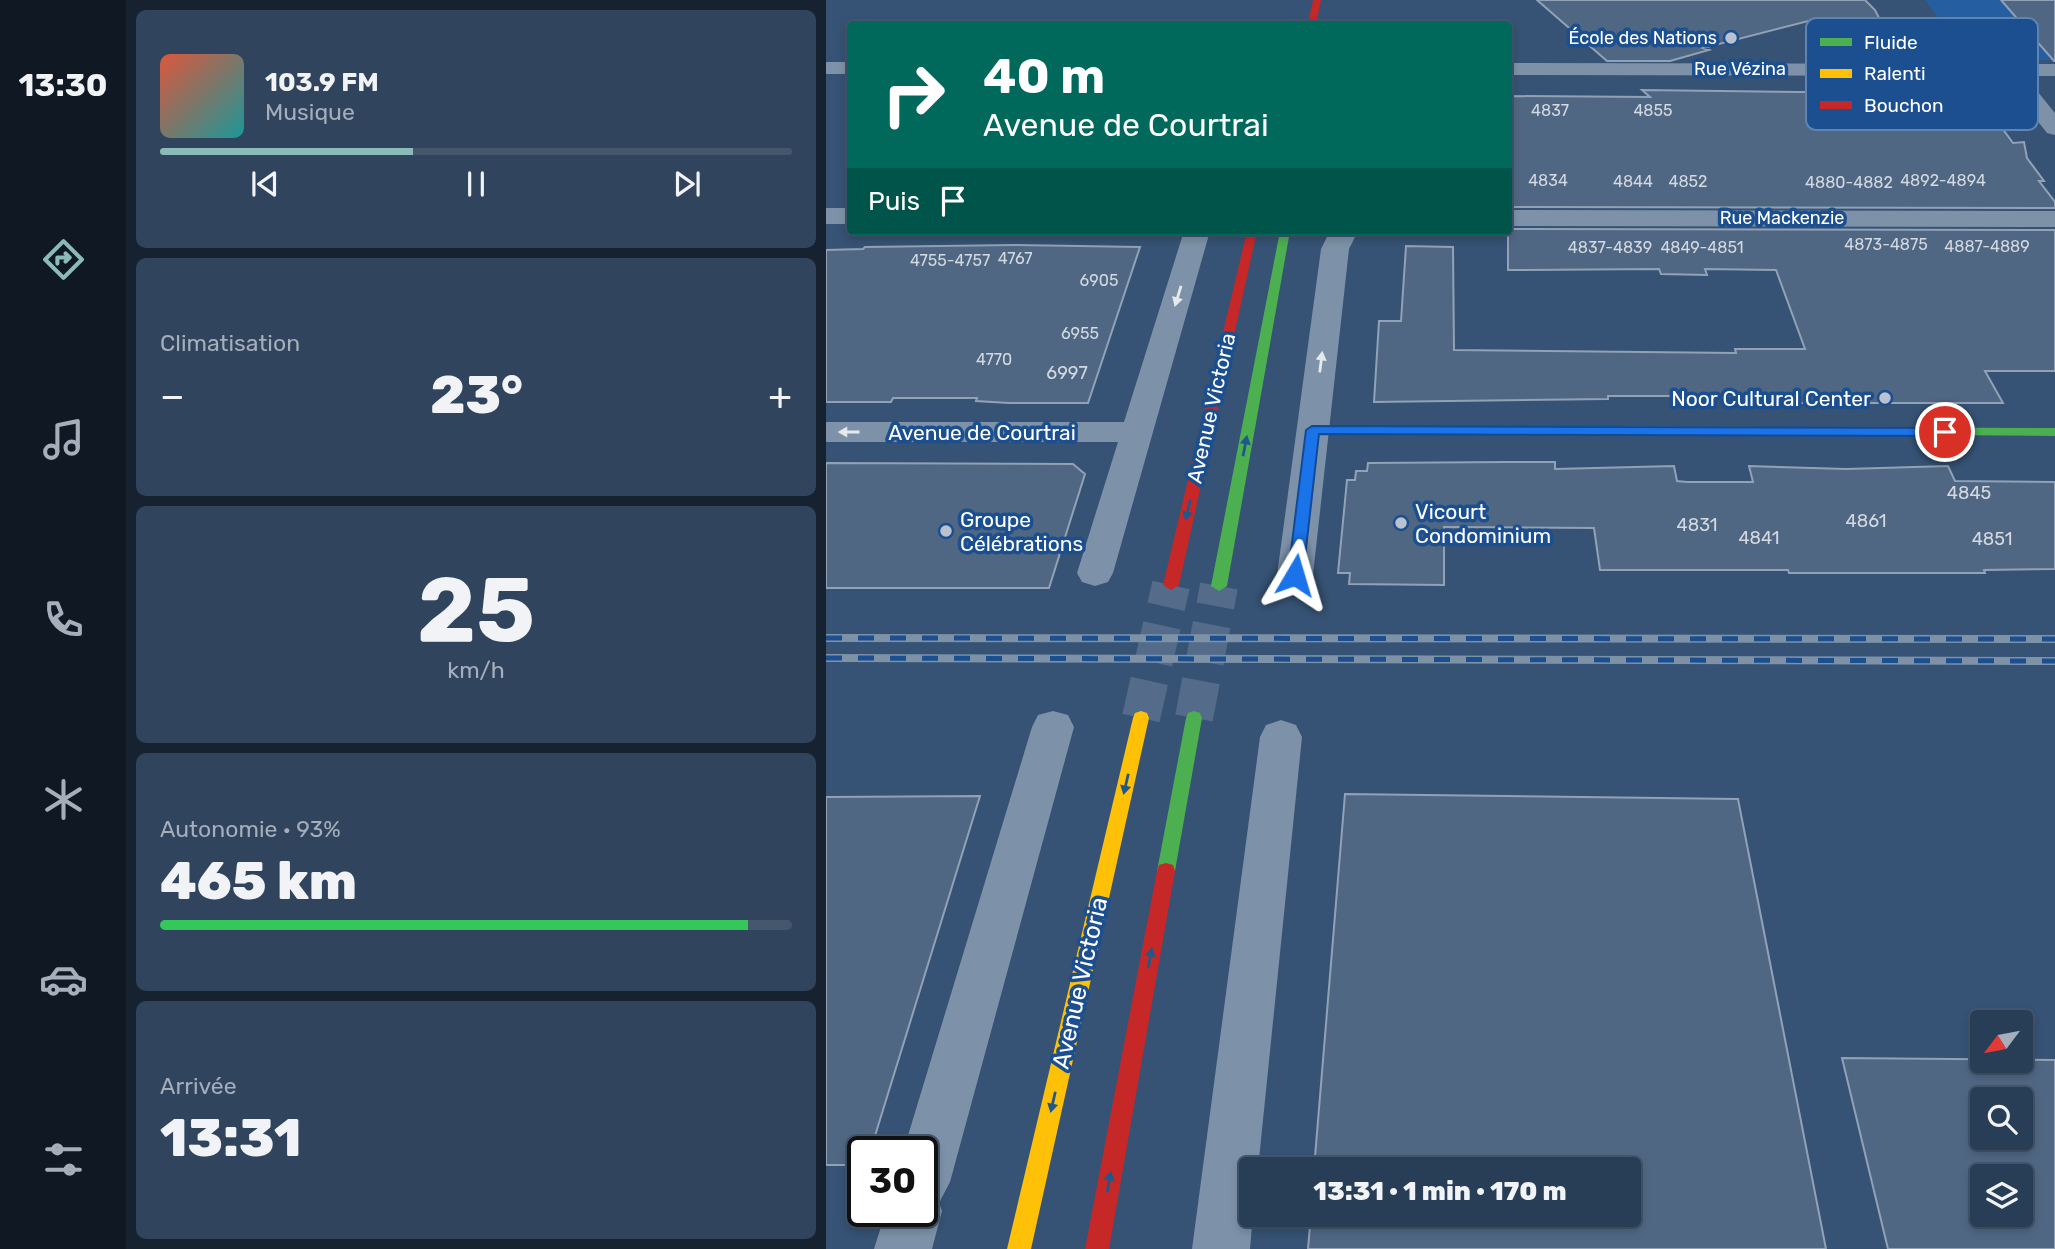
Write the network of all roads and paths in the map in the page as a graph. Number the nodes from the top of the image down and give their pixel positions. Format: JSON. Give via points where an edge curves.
{"nodes":[{"id":1,"x":1317,"y":0,"type":"edge"},
{"id":2,"x":1313,"y":21,"type":"edge"},
{"id":3,"x":826,"y":68,"type":"edge"},
{"id":4,"x":847,"y":68,"type":"edge"},
{"id":5,"x":1512,"y":69,"type":"edge"},
{"id":6,"x":1806,"y":70,"type":"edge"},
{"id":7,"x":2038,"y":107,"type":"edge"},
{"id":8,"x":2055,"y":128,"type":"edge"},
{"id":9,"x":826,"y":216,"type":"edge"},
{"id":10,"x":847,"y":216,"type":"edge"},
{"id":11,"x":1512,"y":218,"type":"edge"},
{"id":12,"x":2055,"y":219,"type":"edge"},
{"id":13,"x":1197,"y":235,"type":"edge"},
{"id":14,"x":1251,"y":235,"type":"edge"},
{"id":15,"x":1284,"y":235,"type":"edge"},
{"id":16,"x":1341,"y":235,"type":"edge"},
{"id":17,"x":1312,"y":430,"type":"junction"},
{"id":18,"x":826,"y":432,"type":"edge"},
{"id":19,"x":1138,"y":432,"type":"junction"},
{"id":20,"x":2055,"y":432,"type":"edge"},
{"id":21,"x":1095,"y":573,"type":"dead end"},
{"id":22,"x":1295,"y":575,"type":"dead end"},
{"id":23,"x":1171,"y":586,"type":"tunnel mouth"},
{"id":24,"x":1219,"y":586,"type":"tunnel mouth"},
{"id":25,"x":1141,"y":718,"type":"tunnel mouth"},
{"id":26,"x":1194,"y":718,"type":"tunnel mouth"},
{"id":27,"x":1053,"y":727,"type":"dead end"},
{"id":28,"x":1280,"y":737,"type":"dead end"},
{"id":29,"x":935,"y":1136,"type":"edge"},
{"id":30,"x":909,"y":1227,"type":"edge"},
{"id":31,"x":903,"y":1249,"type":"edge"},
{"id":32,"x":1020,"y":1249,"type":"edge"},
{"id":33,"x":1097,"y":1249,"type":"edge"},
{"id":34,"x":1221,"y":1249,"type":"edge"}],
"edges":[{"from":1,"to":2,"type":"street"},
{"from":3,"to":4,"type":"street"},
{"from":5,"to":6,"type":"street","name":"Rue Vézina"},
{"from":7,"to":8,"type":"street"},
{"from":9,"to":10,"type":"street"},
{"from":11,"to":12,"type":"street","name":"Rue Mackenzie"},
{"from":13,"to":19,"type":"street","one_way":true},
{"from":14,"to":23,"type":"street","name":"Avenue Victoria","one_way":true},
{"from":24,"to":15,"type":"street","name":"Avenue Victoria","one_way":true},
{"from":17,"to":16,"type":"street","one_way":true,"via":[[1335,249]]},
{"from":17,"to":20,"type":"street"},
{"from":17,"to":22,"type":"street"},
{"from":19,"to":18,"type":"street","name":"Avenue de Courtrai","one_way":true},
{"from":19,"to":21,"type":"street"},
{"from":25,"to":32,"type":"street","name":"Avenue Victoria","one_way":true},
{"from":33,"to":26,"type":"street","one_way":true},
{"from":27,"to":29,"type":"street"},
{"from":28,"to":34,"type":"street"},
{"from":30,"to":31,"type":"street"}]}
